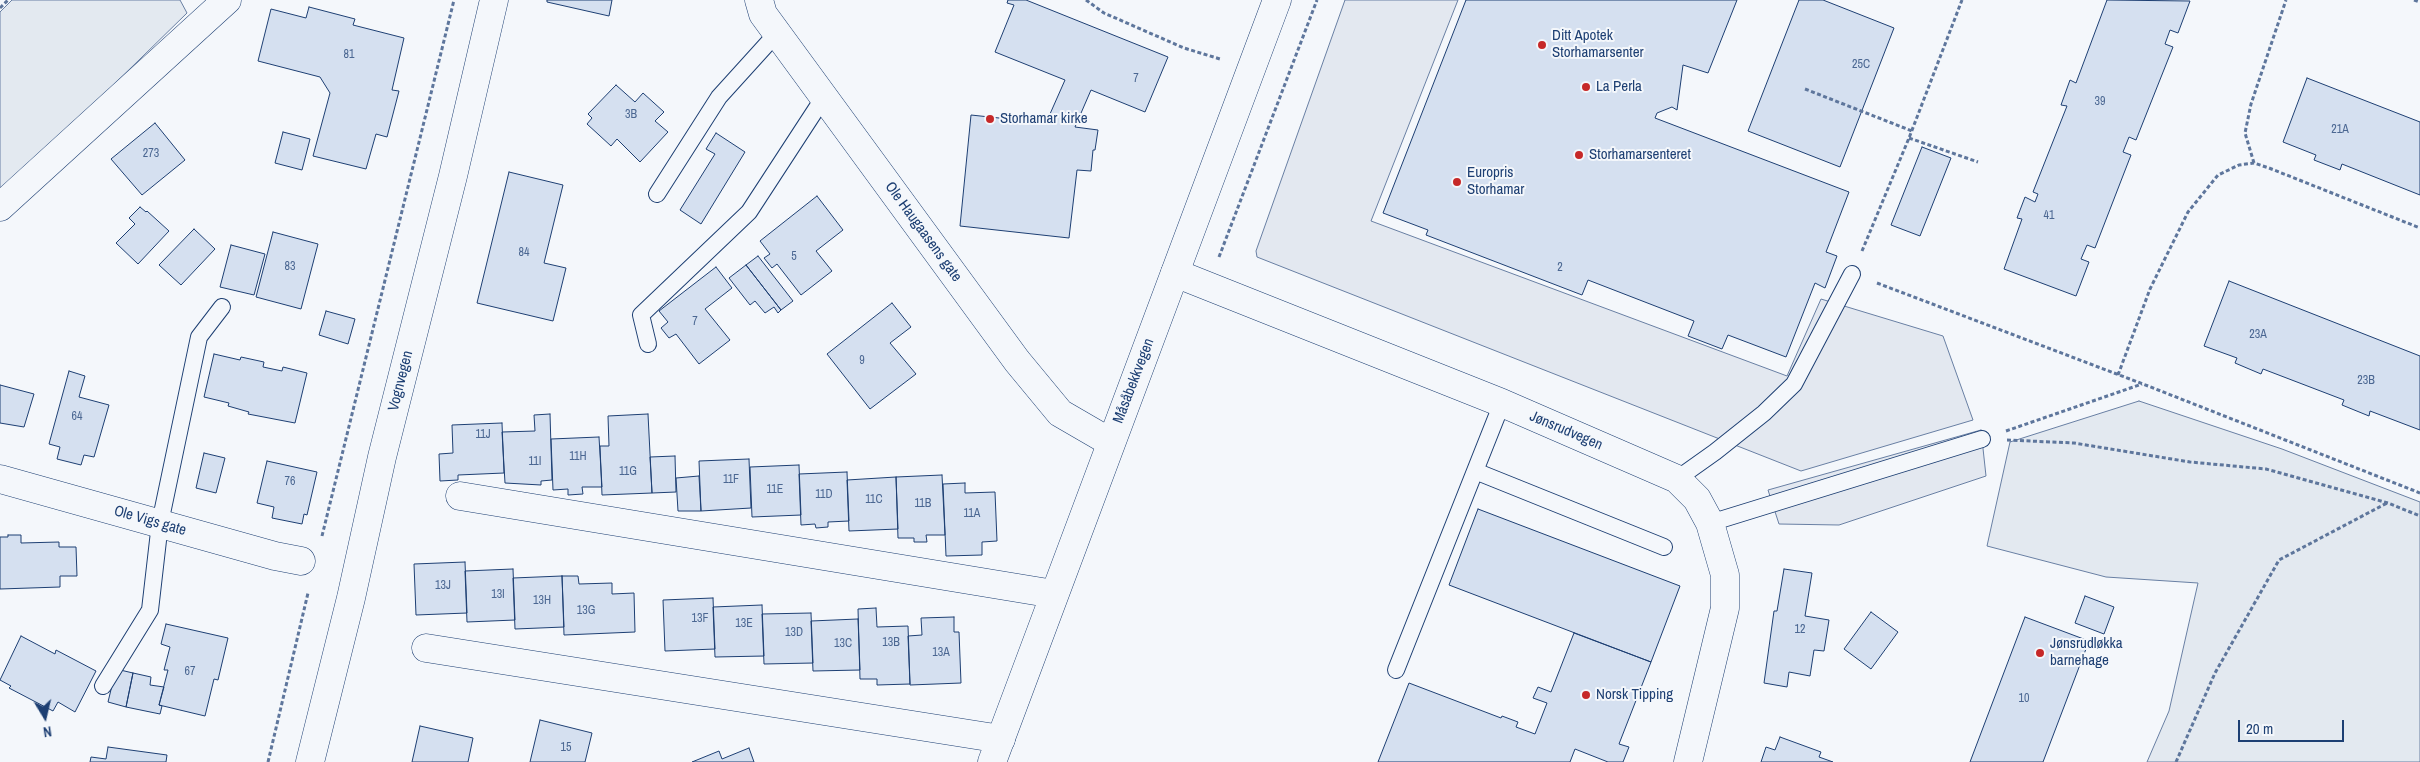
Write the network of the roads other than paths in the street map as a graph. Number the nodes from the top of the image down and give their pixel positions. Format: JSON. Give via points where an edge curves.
{"nodes":[{"id":1,"x":227,"y":0,"type":"edge"},
{"id":2,"x":494,"y":0,"type":"edge"},
{"id":3,"x":759,"y":0,"type":"edge"},
{"id":4,"x":1277,"y":0,"type":"edge"},
{"id":5,"x":777,"y":33,"type":"junction"},
{"id":6,"x":824,"y":97,"type":"junction"},
{"id":7,"x":657,"y":194,"type":"dead end"},
{"id":8,"x":0,"y":207,"type":"edge"},
{"id":9,"x":1175,"y":273,"type":"junction"},
{"id":10,"x":1852,"y":274,"type":"road end"},
{"id":11,"x":222,"y":307,"type":"dead end"},
{"id":12,"x":648,"y":344,"type":"dead end"},
{"id":13,"x":1502,"y":403,"type":"junction"},
{"id":14,"x":1982,"y":439,"type":"road end"},
{"id":15,"x":1110,"y":442,"type":"junction"},
{"id":16,"x":1475,"y":471,"type":"junction"},
{"id":17,"x":0,"y":479,"type":"edge"},
{"id":18,"x":1677,"y":479,"type":"junction"},
{"id":19,"x":460,"y":496,"type":"dead end"},
{"id":20,"x":160,"y":523,"type":"junction"},
{"id":21,"x":1710,"y":523,"type":"junction"},
{"id":22,"x":1664,"y":547,"type":"dead end"},
{"id":23,"x":310,"y":553,"type":"road end"},
{"id":24,"x":1054,"y":594,"type":"junction"},
{"id":25,"x":426,"y":648,"type":"dead end"},
{"id":26,"x":1396,"y":670,"type":"dead end"},
{"id":27,"x":102,"y":686,"type":"dead end"},
{"id":28,"x":996,"y":751,"type":"edge"},
{"id":29,"x":310,"y":762,"type":"edge"},
{"id":30,"x":1688,"y":762,"type":"edge"}],
"edges":[{"from":1,"to":8,"type":"street"},
{"from":2,"to":29,"type":"street","name":"Vognvegen"},
{"from":3,"to":5,"type":"street","name":"Ole Haugaasens gate","via":[[763,14]]},
{"from":4,"to":9,"type":"street","name":"Måsåbekkvegen"},
{"from":5,"to":6,"type":"street","name":"Ole Haugaasens gate"},
{"from":5,"to":7,"type":"lane","via":[[719,97]]},
{"from":6,"to":12,"type":"lane","via":[[749,212],[641,314]]},
{"from":6,"to":15,"type":"street","name":"Ole Haugaasens gate","via":[[1017,361],[1060,413]]},
{"from":9,"to":13,"type":"street","name":"Jønsrudvegen"},
{"from":9,"to":15,"type":"street","name":"Måsåbekkvegen"},
{"from":10,"to":18,"type":"lane","via":[[1794,384],[1757,419]]},
{"from":11,"to":20,"type":"lane","via":[[200,337]]},
{"from":13,"to":16,"type":"lane"},
{"from":13,"to":18,"type":"street","name":"Jønsrudvegen"},
{"from":14,"to":21,"type":"lane"},
{"from":15,"to":24,"type":"street","name":"Måsåbekkvegen"},
{"from":16,"to":22,"type":"lane"},
{"from":16,"to":26,"type":"lane"},
{"from":17,"to":20,"type":"street","name":"Ole Vigs gate"},
{"from":18,"to":21,"type":"street","name":"Jønsrudvegen","via":[[1697,499]]},
{"from":19,"to":24,"type":"street"},
{"from":20,"to":23,"type":"street","name":"Ole Vigs gate","via":[[275,556]]},
{"from":20,"to":27,"type":"lane","via":[[150,610]]},
{"from":21,"to":30,"type":"street","name":"Jønsrudvegen","via":[[1725,575],[1724,608]]},
{"from":24,"to":28,"type":"street","name":"Måsåbekkvegen"},
{"from":25,"to":28,"type":"street"}]}
